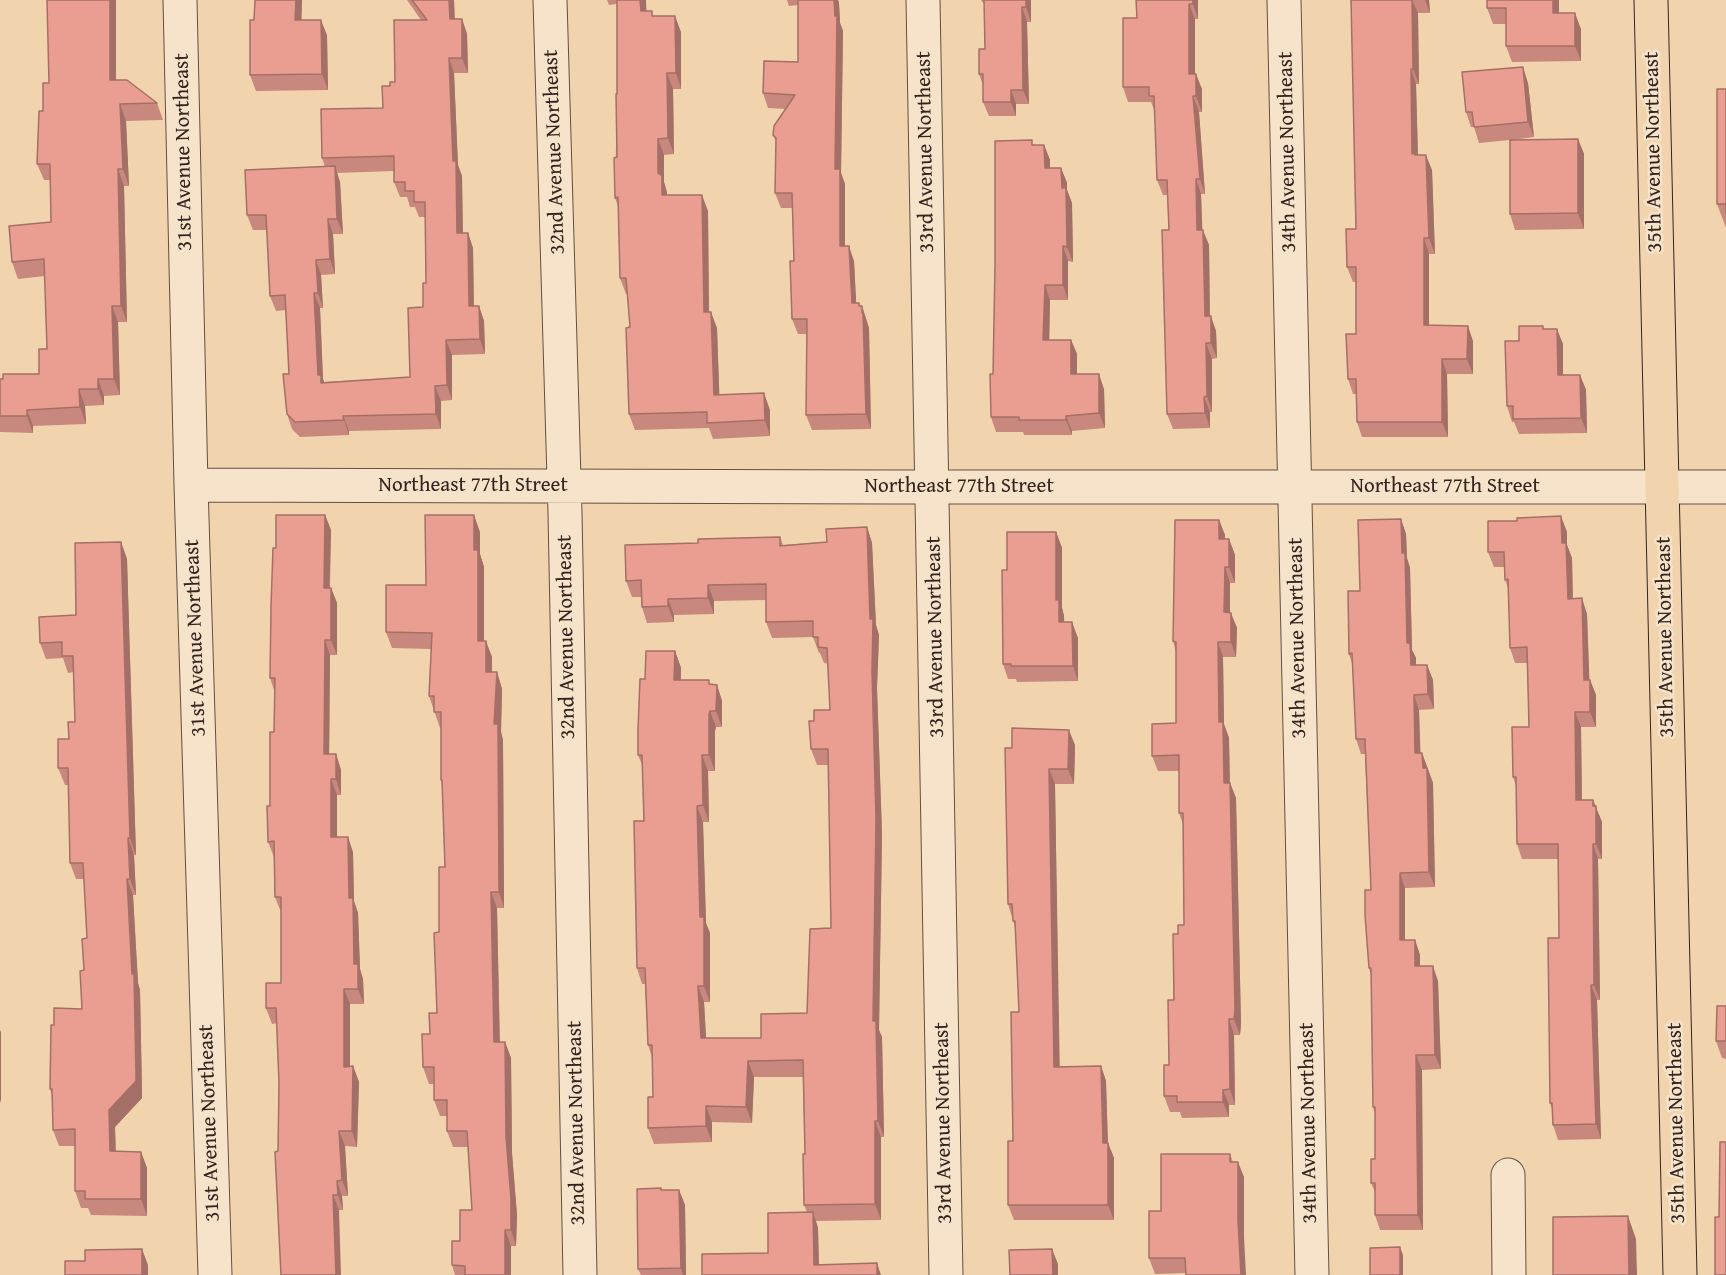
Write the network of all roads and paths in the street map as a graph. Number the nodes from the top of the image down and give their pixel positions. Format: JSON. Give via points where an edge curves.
{"nodes":[{"id":1,"x":180,"y":0,"type":"edge"},
{"id":2,"x":550,"y":0,"type":"edge"},
{"id":3,"x":923,"y":0,"type":"edge"},
{"id":4,"x":1284,"y":0,"type":"edge"},
{"id":5,"x":1651,"y":0,"type":"edge"},
{"id":6,"x":191,"y":485,"type":"junction"},
{"id":7,"x":564,"y":486,"type":"junction"},
{"id":8,"x":933,"y":487,"type":"junction"},
{"id":9,"x":1294,"y":487,"type":"junction"},
{"id":10,"x":1663,"y":487,"type":"junction"},
{"id":11,"x":1726,"y":487,"type":"edge"},
{"id":12,"x":1508,"y":1175,"type":"dead end"},
{"id":13,"x":215,"y":1275,"type":"edge"},
{"id":14,"x":580,"y":1275,"type":"edge"},
{"id":15,"x":946,"y":1275,"type":"edge"},
{"id":16,"x":1312,"y":1275,"type":"edge"},
{"id":17,"x":1509,"y":1275,"type":"edge"},
{"id":18,"x":1680,"y":1275,"type":"edge"}],
"edges":[{"from":1,"to":6,"type":"street","name":"31st Avenue Northeast"},
{"from":2,"to":7,"type":"street","name":"32nd Avenue Northeast"},
{"from":3,"to":8,"type":"street","name":"33rd Avenue Northeast"},
{"from":4,"to":9,"type":"street","name":"34th Avenue Northeast"},
{"from":5,"to":10,"type":"main road","name":"35th Avenue Northeast"},
{"from":6,"to":7,"type":"street","name":"Northeast 77th Street"},
{"from":6,"to":13,"type":"street","name":"31st Avenue Northeast"},
{"from":7,"to":8,"type":"street","name":"Northeast 77th Street"},
{"from":7,"to":14,"type":"street","name":"32nd Avenue Northeast"},
{"from":8,"to":9,"type":"street","name":"Northeast 77th Street"},
{"from":8,"to":15,"type":"street","name":"33rd Avenue Northeast"},
{"from":9,"to":10,"type":"street","name":"Northeast 77th Street"},
{"from":9,"to":16,"type":"street","name":"34th Avenue Northeast"},
{"from":10,"to":11,"type":"street","name":"Northeast 77th Street"},
{"from":10,"to":18,"type":"main road","name":"35th Avenue Northeast"},
{"from":12,"to":17,"type":"street"}]}
